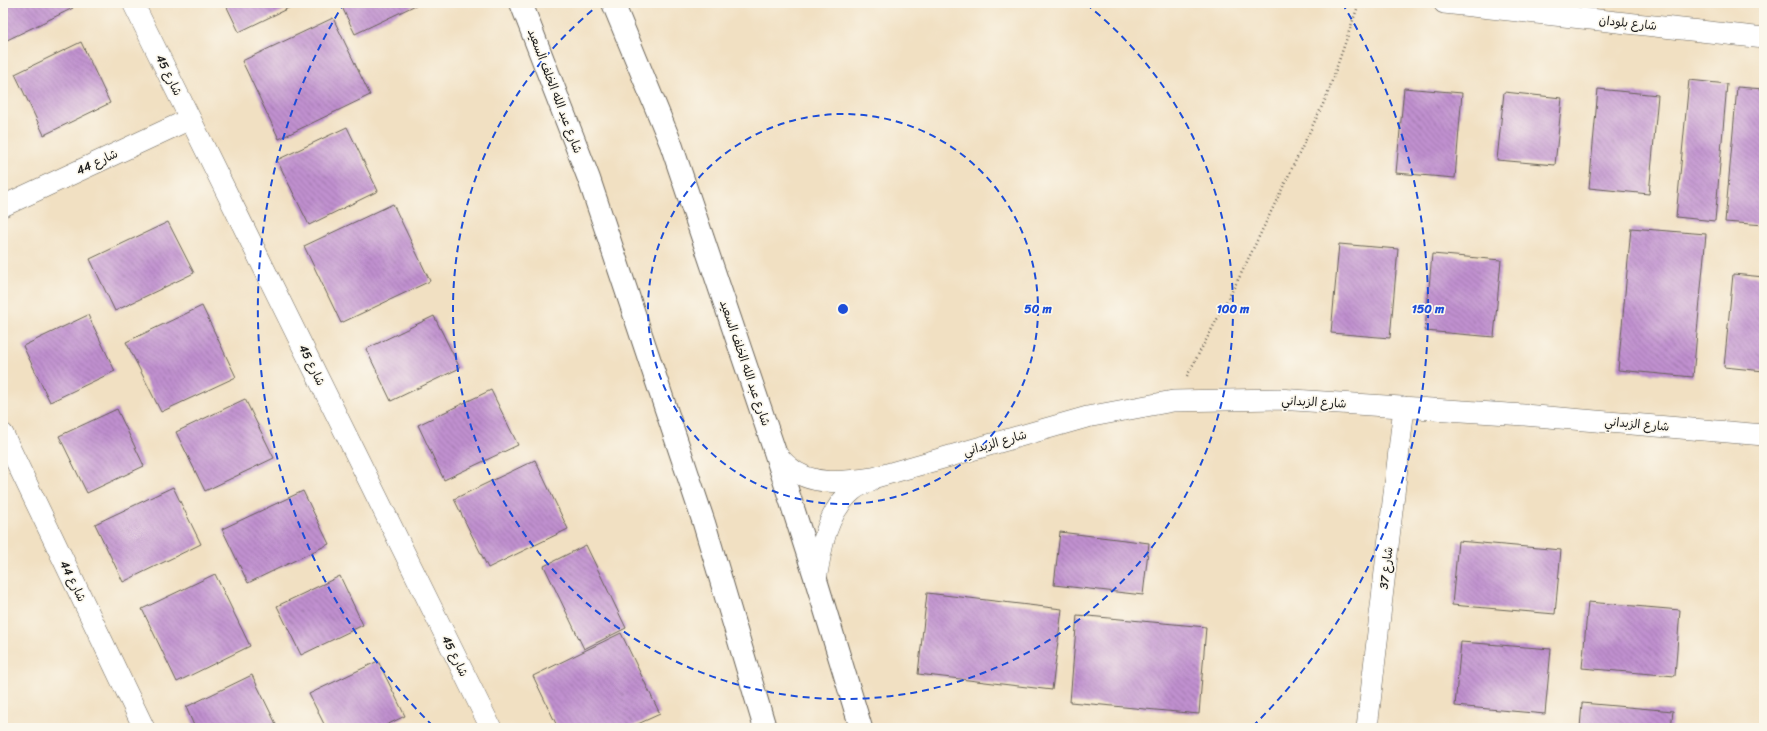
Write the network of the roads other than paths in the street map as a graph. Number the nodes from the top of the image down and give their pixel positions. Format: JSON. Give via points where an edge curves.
{"nodes":[{"id":1,"x":133,"y":3,"type":"edge"},
{"id":2,"x":522,"y":3,"type":"edge"},
{"id":3,"x":613,"y":3,"type":"edge"},
{"id":4,"x":1444,"y":3,"type":"edge"},
{"id":5,"x":1473,"y":5,"type":"edge"},
{"id":6,"x":1764,"y":38,"type":"edge"},
{"id":7,"x":190,"y":119,"type":"junction"},
{"id":8,"x":3,"y":206,"type":"edge"},
{"id":9,"x":1404,"y":407,"type":"junction"},
{"id":10,"x":3,"y":434,"type":"edge"},
{"id":11,"x":1764,"y":435,"type":"edge"},
{"id":12,"x":775,"y":452,"type":"junction"},
{"id":13,"x":873,"y":478,"type":"junction"},
{"id":14,"x":816,"y":580,"type":"junction"},
{"id":15,"x":144,"y":728,"type":"edge"},
{"id":16,"x":491,"y":728,"type":"edge"},
{"id":17,"x":765,"y":728,"type":"edge"},
{"id":18,"x":861,"y":728,"type":"edge"},
{"id":19,"x":1368,"y":728,"type":"edge"}],
"edges":[{"from":1,"to":7,"type":"street","name":"شارع 45"},
{"from":2,"to":17,"type":"main road","name":"شارع عبد الله الخلف السعيد","via":[[589,179],[700,508]]},
{"from":3,"to":12,"type":"main road","name":"شارع عبد الله الخلف السعيد","via":[[671,144]]},
{"from":4,"to":5,"type":"street","name":"شارع بلودان"},
{"from":5,"to":6,"type":"street","name":"شارع بلودان"},
{"from":7,"to":8,"type":"street","name":"شارع 44"},
{"from":7,"to":16,"type":"street","name":"شارع 45"},
{"from":9,"to":11,"type":"street","name":"شارع الزبداني"},
{"from":9,"to":13,"type":"street","name":"شارع الزبداني","via":[[1278,400],[1173,401],[1087,417]]},
{"from":9,"to":19,"type":"street","name":"شارع 37"},
{"from":10,"to":15,"type":"street","name":"شارع 44"},
{"from":12,"to":13,"type":"street","name":"شارع الزبداني","via":[[789,467],[805,476],[848,482]]},
{"from":12,"to":14,"type":"main road","name":"شارع عبد الله الخلف السعيد"},
{"from":13,"to":14,"type":"street","name":"شارع الزبداني","via":[[852,491],[836,512],[827,529]]},
{"from":14,"to":18,"type":"main road","name":"شارع عبد الله الخلف السعيد"}]}
